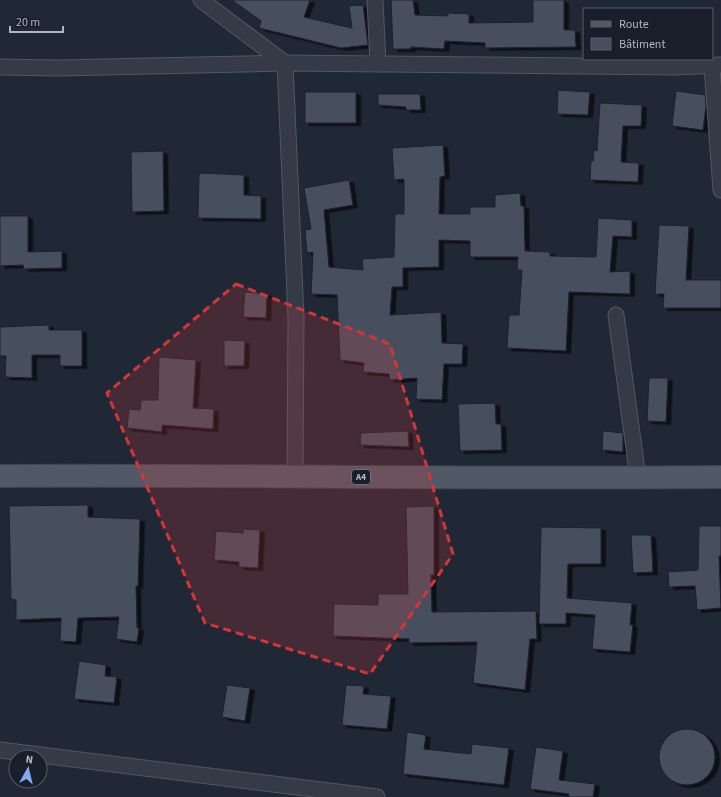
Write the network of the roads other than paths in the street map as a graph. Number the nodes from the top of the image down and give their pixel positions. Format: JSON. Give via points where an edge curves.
{"nodes":[{"id":1,"x":201,"y":0,"type":"edge"},
{"id":2,"x":375,"y":0,"type":"edge"},
{"id":3,"x":285,"y":63,"type":"junction"},
{"id":4,"x":378,"y":64,"type":"junction"},
{"id":5,"x":716,"y":66,"type":"edge"},
{"id":6,"x":0,"y":67,"type":"edge"},
{"id":7,"x":721,"y":190,"type":"edge"},
{"id":8,"x":616,"y":316,"type":"dead end"},
{"id":9,"x":0,"y":476,"type":"edge"},
{"id":10,"x":295,"y":477,"type":"junction"},
{"id":11,"x":721,"y":477,"type":"edge"},
{"id":12,"x":638,"y":478,"type":"junction"},
{"id":13,"x":0,"y":750,"type":"edge"},
{"id":14,"x":377,"y":797,"type":"edge"}],
"edges":[{"from":1,"to":3,"type":"street"},
{"from":2,"to":4,"type":"street"},
{"from":3,"to":4,"type":"street"},
{"from":3,"to":6,"type":"street"},
{"from":3,"to":10,"type":"street","via":[[296,318]]},
{"from":4,"to":5,"type":"street"},
{"from":5,"to":7,"type":"street"},
{"from":8,"to":12,"type":"street"},
{"from":9,"to":10,"type":"main road","number":"A4"},
{"from":10,"to":12,"type":"main road","number":"A4"},
{"from":11,"to":12,"type":"main road","number":"A4"},
{"from":13,"to":14,"type":"street"}]}
